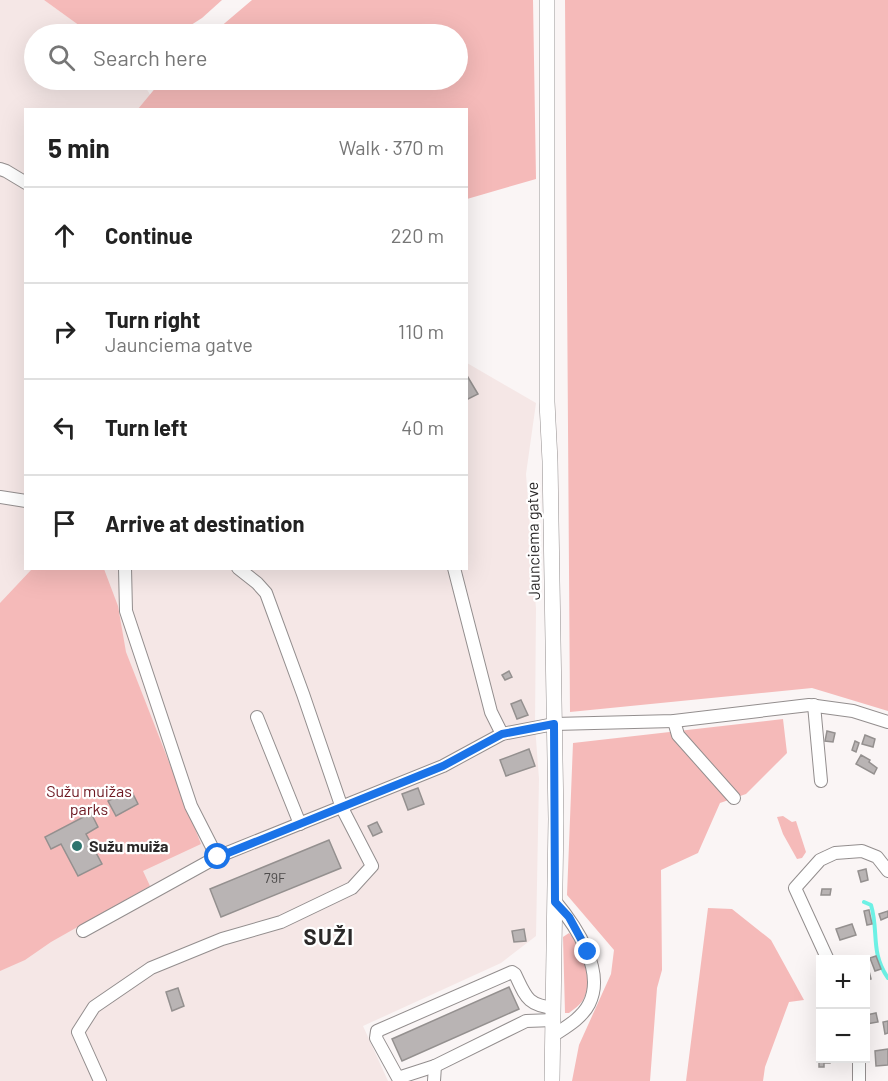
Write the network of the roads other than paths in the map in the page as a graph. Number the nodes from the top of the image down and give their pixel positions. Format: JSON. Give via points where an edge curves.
{"nodes":[{"id":1,"x":547,"y":0,"type":"edge"},
{"id":2,"x":0,"y":169,"type":"edge"},
{"id":3,"x":24,"y":182,"type":"edge"},
{"id":4,"x":0,"y":497,"type":"edge"},
{"id":5,"x":24,"y":501,"type":"edge"},
{"id":6,"x":125,"y":570,"type":"edge"},
{"id":7,"x":241,"y":570,"type":"edge"},
{"id":8,"x":455,"y":570,"type":"edge"},
{"id":9,"x":814,"y":705,"type":"junction"},
{"id":10,"x":257,"y":717,"type":"dead end"},
{"id":11,"x":674,"y":721,"type":"junction"},
{"id":12,"x":888,"y":722,"type":"edge"},
{"id":13,"x":554,"y":724,"type":"junction"},
{"id":14,"x":502,"y":734,"type":"junction"},
{"id":15,"x":821,"y":781,"type":"dead end"},
{"id":16,"x":734,"y":798,"type":"dead end"},
{"id":17,"x":342,"y":808,"type":"junction"},
{"id":18,"x":300,"y":824,"type":"junction"},
{"id":19,"x":218,"y":857,"type":"junction"},
{"id":20,"x":888,"y":871,"type":"edge"},
{"id":21,"x":555,"y":902,"type":"junction"},
{"id":22,"x":83,"y":931,"type":"dead end"},
{"id":23,"x":826,"y":955,"type":"edge"},
{"id":24,"x":554,"y":1021,"type":"junction"},
{"id":25,"x":859,"y":1063,"type":"edge"},
{"id":26,"x":435,"y":1066,"type":"junction"},
{"id":27,"x":100,"y":1081,"type":"edge"},
{"id":28,"x":434,"y":1081,"type":"edge"},
{"id":29,"x":552,"y":1081,"type":"edge"},
{"id":30,"x":859,"y":1081,"type":"edge"}],
"edges":[{"from":1,"to":13,"type":"main road","name":"Jaunciema gatve","via":[[547,402]]},
{"from":2,"to":3,"type":"street"},
{"from":4,"to":5,"type":"street"},
{"from":6,"to":19,"type":"street","via":[[126,611],[190,806]]},
{"from":7,"to":17,"type":"street","via":[[266,593]]},
{"from":8,"to":14,"type":"street","via":[[491,712]]},
{"from":9,"to":11,"type":"street"},
{"from":9,"to":12,"type":"street"},
{"from":9,"to":15,"type":"street"},
{"from":10,"to":18,"type":"street"},
{"from":11,"to":13,"type":"street"},
{"from":11,"to":16,"type":"street","via":[[678,735]]},
{"from":13,"to":14,"type":"street"},
{"from":13,"to":21,"type":"main road","name":"Jaunciema gatve"},
{"from":14,"to":17,"type":"street","via":[[443,766]]},
{"from":17,"to":18,"type":"street"},
{"from":17,"to":27,"type":"street","via":[[372,866],[352,888],[282,922],[222,939],[151,968],[94,1007],[78,1032]]},
{"from":18,"to":19,"type":"street"},
{"from":19,"to":22,"type":"street"},
{"from":20,"to":23,"type":"street","via":[[877,857],[862,850],[835,853],[820,860],[795,888]]},
{"from":21,"to":24,"type":"main road","name":"Jaunciema gatve"},
{"from":21,"to":24,"type":"street","via":[[584,942],[593,984],[585,1011]]},
{"from":24,"to":26,"type":"street","via":[[526,1021]]},
{"from":24,"to":26,"type":"street","via":[[528,1000],[512,972],[377,1031],[376,1038],[398,1077]]},
{"from":24,"to":29,"type":"main road","name":"Jaunciema gatve"},
{"from":25,"to":30,"type":"street"},
{"from":26,"to":28,"type":"street"}]}
